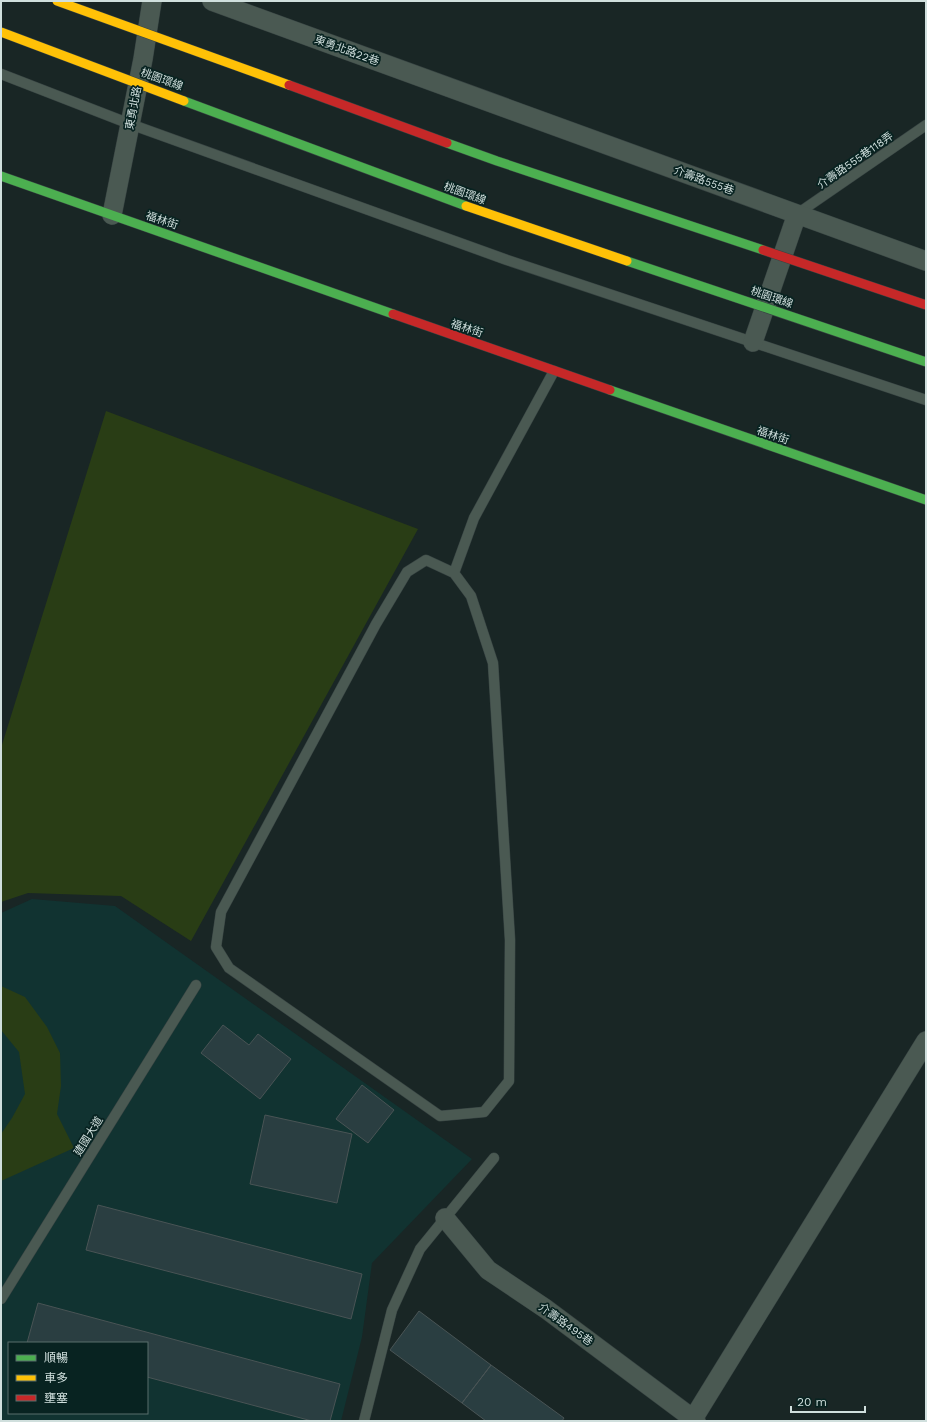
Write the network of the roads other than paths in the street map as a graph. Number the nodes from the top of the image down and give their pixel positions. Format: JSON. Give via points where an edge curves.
{"nodes":[{"id":1,"x":57,"y":1,"type":"edge"},
{"id":2,"x":152,"y":1,"type":"edge"},
{"id":3,"x":212,"y":1,"type":"edge"},
{"id":4,"x":1,"y":32,"type":"edge"},
{"id":5,"x":1,"y":74,"type":"edge"},
{"id":6,"x":482,"y":99,"type":"joint"},
{"id":7,"x":130,"y":124,"type":"junction"},
{"id":8,"x":926,"y":125,"type":"edge"},
{"id":9,"x":1,"y":176,"type":"edge"},
{"id":10,"x":797,"y":214,"type":"junction"},
{"id":11,"x":112,"y":215,"type":"junction"},
{"id":12,"x":926,"y":261,"type":"edge"},
{"id":13,"x":926,"y":305,"type":"edge"},
{"id":14,"x":753,"y":342,"type":"junction"},
{"id":15,"x":926,"y":362,"type":"edge"},
{"id":16,"x":554,"y":371,"type":"junction"},
{"id":17,"x":926,"y":400,"type":"edge"},
{"id":18,"x":926,"y":500,"type":"edge"},
{"id":19,"x":454,"y":573,"type":"junction"},
{"id":20,"x":196,"y":985,"type":"dead end"},
{"id":21,"x":926,"y":1041,"type":"edge"},
{"id":22,"x":494,"y":1158,"type":"dead end"},
{"id":23,"x":445,"y":1218,"type":"junction"},
{"id":24,"x":1,"y":1299,"type":"edge"},
{"id":25,"x":694,"y":1420,"type":"edge"},
{"id":26,"x":364,"y":1421,"type":"edge"}],
"edges":[{"from":1,"to":13,"type":"main road","bridge":true,"via":[[497,161]]},
{"from":2,"to":7,"type":"street","name":"東勇北路"},
{"from":3,"to":6,"type":"street","name":"東勇北路22巷"},
{"from":4,"to":15,"type":"main road","name":"桃園環線","bridge":true,"via":[[480,211]]},
{"from":5,"to":7,"type":"lane"},
{"from":6,"to":10,"type":"street","name":"介壽路555巷"},
{"from":7,"to":11,"type":"street","name":"東勇北路"},
{"from":7,"to":14,"type":"lane","via":[[507,260]]},
{"from":8,"to":10,"type":"lane","name":"介壽路555巷118弄"},
{"from":9,"to":11,"type":"main road","name":"福林街"},
{"from":10,"to":12,"type":"street","name":"介壽路555巷"},
{"from":10,"to":14,"type":"street"},
{"from":11,"to":16,"type":"main road","name":"福林街"},
{"from":14,"to":17,"type":"lane"},
{"from":16,"to":18,"type":"main road","name":"福林街"},
{"from":16,"to":19,"type":"lane","via":[[474,518]]},
{"from":19,"to":19,"type":"lane","via":[[426,560],[408,572],[376,624],[221,912],[216,947],[229,968],[440,1116],[484,1112],[509,1081],[510,940],[493,663],[471,596]]},
{"from":20,"to":24,"type":"lane","name":"建國大道"},
{"from":21,"to":25,"type":"street"},
{"from":22,"to":23,"type":"lane"},
{"from":23,"to":25,"type":"street","name":"介壽路495巷","via":[[488,1270],[546,1309]]},
{"from":23,"to":26,"type":"lane","via":[[420,1249],[392,1310]]}]}
